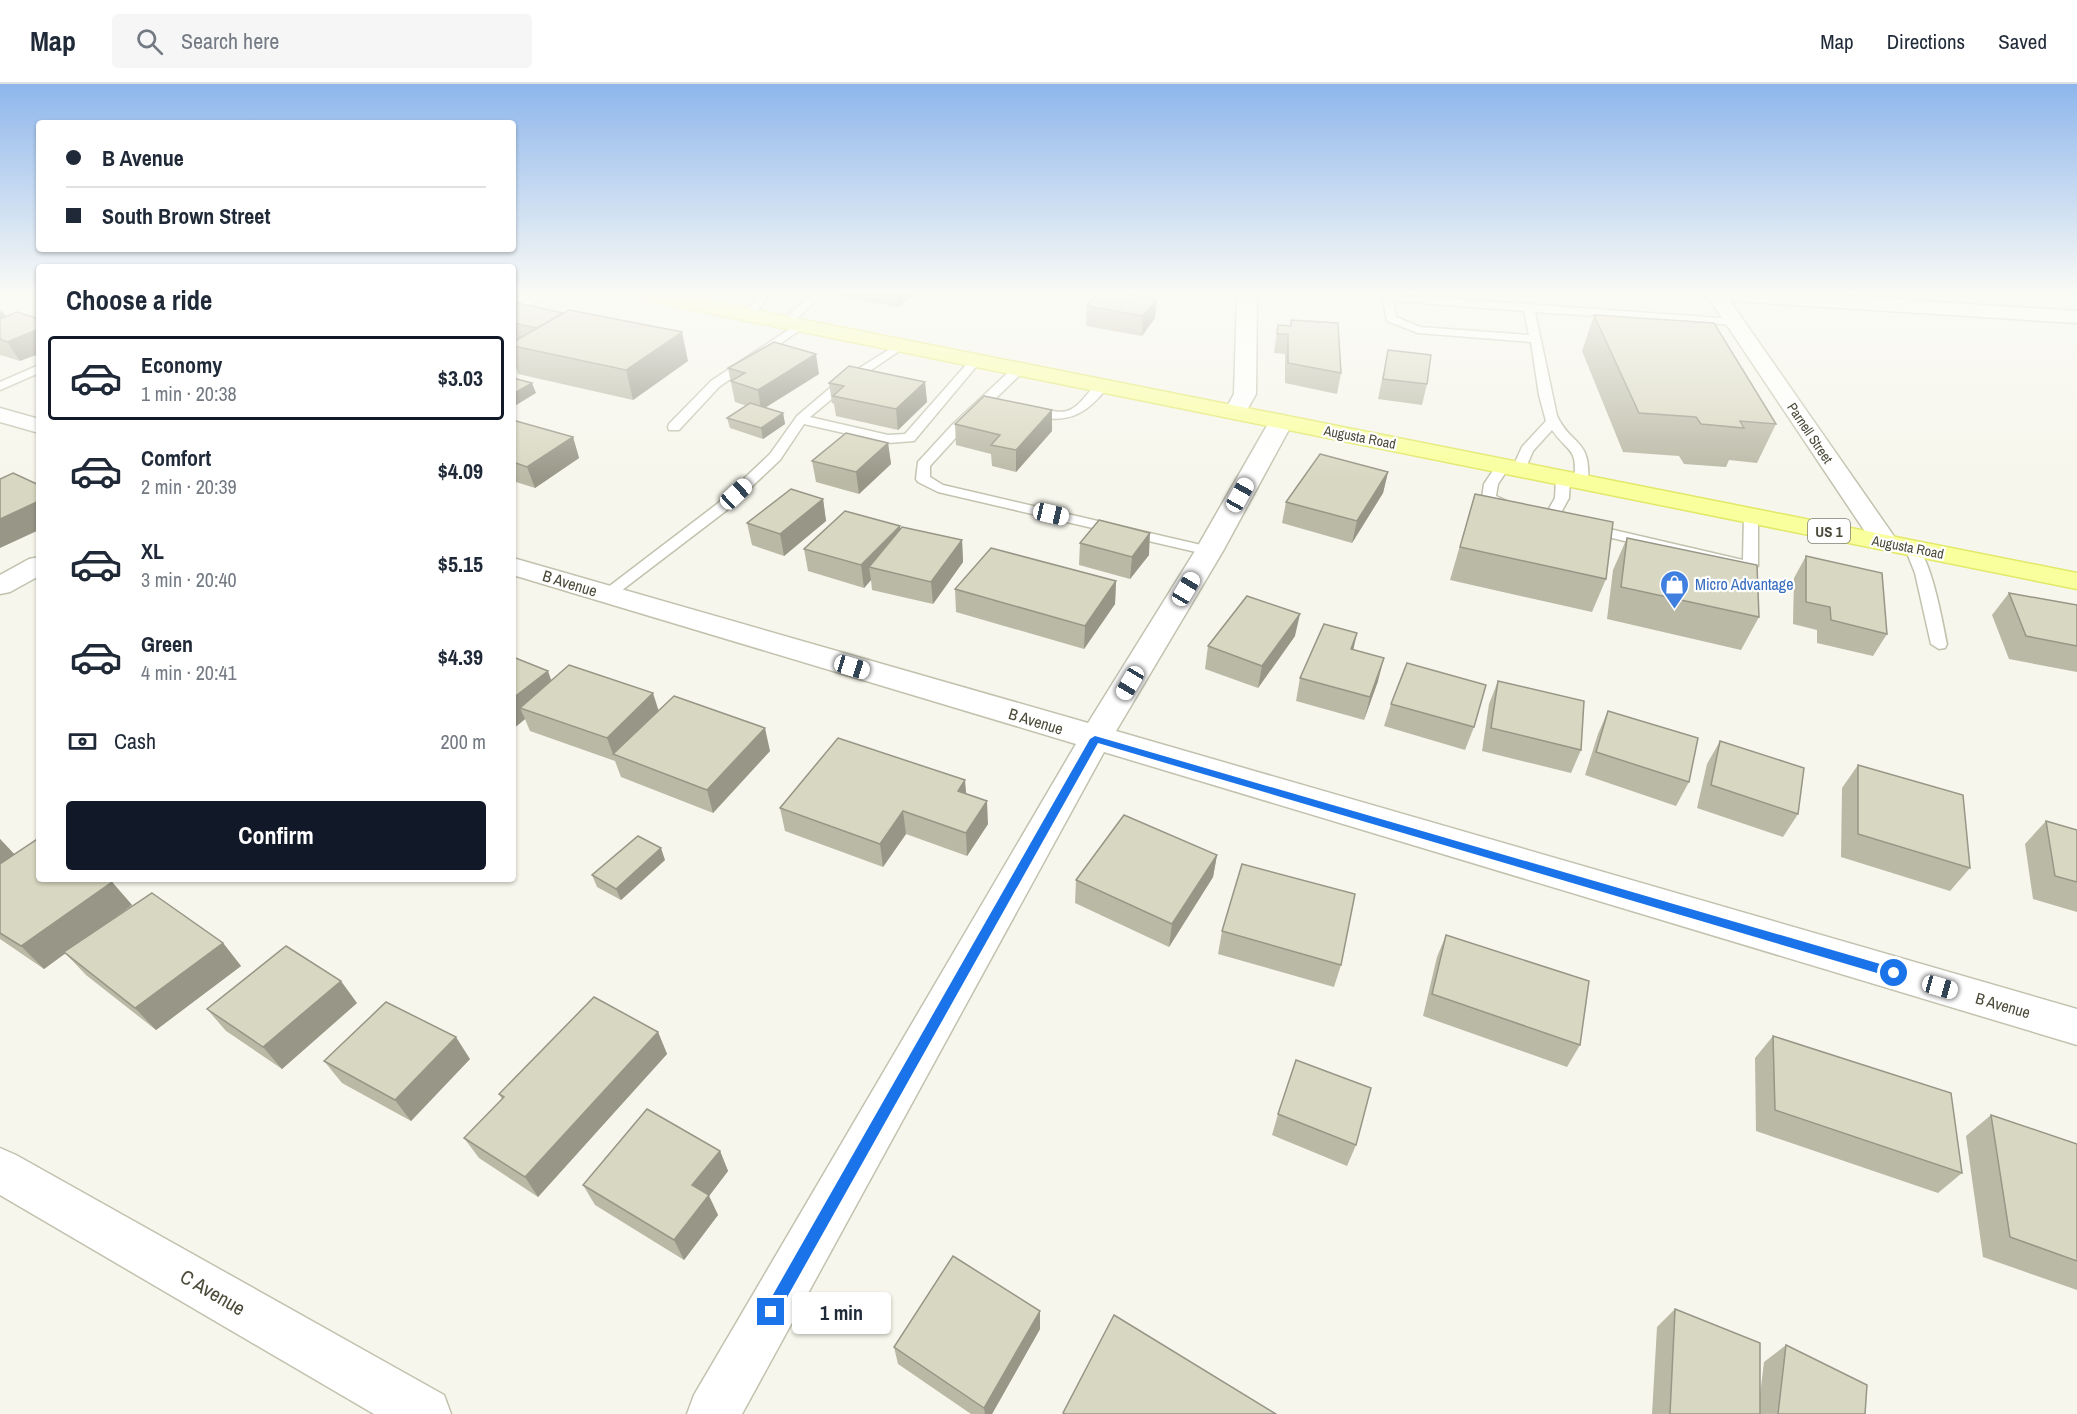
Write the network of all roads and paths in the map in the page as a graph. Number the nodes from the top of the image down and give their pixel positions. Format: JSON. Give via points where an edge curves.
{"nodes":[{"id":1,"x":752,"y":356,"type":"edge"},
{"id":2,"x":884,"y":356,"type":"edge"},
{"id":3,"x":956,"y":356,"type":"edge"},
{"id":4,"x":1246,"y":356,"type":"edge"},
{"id":5,"x":1540,"y":356,"type":"edge"},
{"id":6,"x":1758,"y":356,"type":"edge"},
{"id":7,"x":976,"y":360,"type":"junction"},
{"id":8,"x":1020,"y":368,"type":"junction"},
{"id":9,"x":36,"y":370,"type":"edge"},
{"id":10,"x":1103,"y":385,"type":"junction"},
{"id":11,"x":0,"y":386,"type":"edge"},
{"id":12,"x":1017,"y":410,"type":"edge"},
{"id":13,"x":1235,"y":412,"type":"junction"},
{"id":14,"x":0,"y":415,"type":"edge"},
{"id":15,"x":801,"y":419,"type":"junction"},
{"id":16,"x":1553,"y":421,"type":"junction"},
{"id":17,"x":1281,"y":422,"type":"junction"},
{"id":18,"x":36,"y":425,"type":"edge"},
{"id":19,"x":674,"y":427,"type":"dead end"},
{"id":20,"x":1511,"y":467,"type":"junction"},
{"id":21,"x":1572,"y":479,"type":"junction"},
{"id":22,"x":1519,"y":509,"type":"edge"},
{"id":23,"x":1751,"y":515,"type":"junction"},
{"id":24,"x":1885,"y":542,"type":"junction"},
{"id":25,"x":1912,"y":548,"type":"junction"},
{"id":26,"x":1209,"y":551,"type":"junction"},
{"id":27,"x":36,"y":567,"type":"edge"},
{"id":28,"x":516,"y":567,"type":"edge"},
{"id":29,"x":2077,"y":580,"type":"edge"},
{"id":30,"x":0,"y":586,"type":"edge"},
{"id":31,"x":608,"y":594,"type":"junction"},
{"id":32,"x":1939,"y":644,"type":"dead end"},
{"id":33,"x":1095,"y":739,"type":"junction"},
{"id":34,"x":2077,"y":1027,"type":"edge"},
{"id":35,"x":0,"y":1170,"type":"edge"},
{"id":36,"x":425,"y":1414,"type":"edge"},
{"id":37,"x":714,"y":1414,"type":"edge"}],
"edges":[{"from":1,"to":19,"type":"lane","via":[[715,384]]},
{"from":2,"to":15,"type":"lane","via":[[841,385]]},
{"from":3,"to":7,"type":"main road","name":"Augusta Road","number":"US 1"},
{"from":4,"to":13,"type":"street","via":[[1245,394]]},
{"from":5,"to":16,"type":"lane"},
{"from":6,"to":24,"type":"street","name":"Parnell Street"},
{"from":7,"to":8,"type":"main road","name":"Augusta Road","number":"US 1"},
{"from":7,"to":15,"type":"lane","via":[[909,438],[888,439]]},
{"from":8,"to":10,"type":"main road","name":"Augusta Road","number":"US 1"},
{"from":8,"to":26,"type":"lane","via":[[988,405],[923,465],[923,479],[938,488]]},
{"from":9,"to":11,"type":"lane"},
{"from":10,"to":12,"type":"lane","via":[[1076,414],[1052,416]]},
{"from":10,"to":13,"type":"main road","name":"Augusta Road","number":"US 1"},
{"from":13,"to":17,"type":"main road","name":"Augusta Road","number":"US 1"},
{"from":14,"to":18,"type":"street"},
{"from":15,"to":31,"type":"lane","via":[[775,457],[722,507]]},
{"from":16,"to":20,"type":"lane"},
{"from":16,"to":21,"type":"lane","via":[[1584,461]]},
{"from":17,"to":20,"type":"main road","name":"Augusta Road","number":"US 1"},
{"from":17,"to":26,"type":"street"},
{"from":20,"to":21,"type":"main road","name":"Augusta Road","number":"US 1"},
{"from":20,"to":22,"type":"lane","via":[[1491,484],[1489,498]]},
{"from":21,"to":23,"type":"main road","name":"Augusta Road","number":"US 1"},
{"from":21,"to":23,"type":"lane","via":[[1544,519],[1750,566]]},
{"from":23,"to":24,"type":"main road","name":"Augusta Road","number":"US 1"},
{"from":24,"to":25,"type":"main road","name":"Augusta Road","number":"US 1"},
{"from":25,"to":29,"type":"main road","name":"Augusta Road","number":"US 1"},
{"from":25,"to":32,"type":"lane","via":[[1923,573]]},
{"from":26,"to":33,"type":"street"},
{"from":27,"to":30,"type":"street"},
{"from":28,"to":31,"type":"street","name":"B Avenue"},
{"from":31,"to":33,"type":"street","name":"B Avenue"},
{"from":33,"to":34,"type":"street","name":"B Avenue"},
{"from":33,"to":37,"type":"street"},
{"from":35,"to":36,"type":"street","name":"C Avenue"}]}
